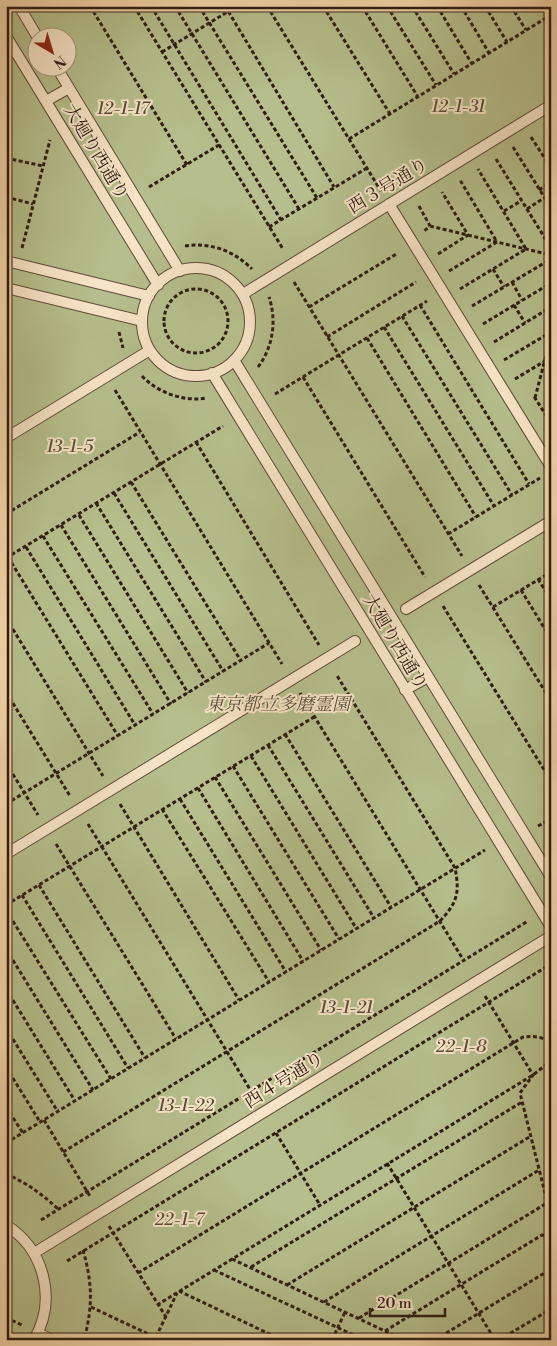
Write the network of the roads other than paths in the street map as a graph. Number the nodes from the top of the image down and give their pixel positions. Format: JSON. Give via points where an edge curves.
{"nodes":[{"id":1,"x":19,"y":6,"type":"edge"},
{"id":2,"x":32,"y":28,"type":"edge"},
{"id":3,"x":6,"y":36,"type":"edge"},
{"id":4,"x":63,"y":78,"type":"edge"},
{"id":5,"x":69,"y":88,"type":"junction"},
{"id":6,"x":46,"y":101,"type":"junction"},
{"id":7,"x":551,"y":105,"type":"edge"},
{"id":8,"x":389,"y":204,"type":"junction"},
{"id":9,"x":6,"y":261,"type":"edge"},
{"id":10,"x":180,"y":271,"type":"junction"},
{"id":11,"x":158,"y":285,"type":"junction"},
{"id":12,"x":6,"y":288,"type":"edge"},
{"id":13,"x":243,"y":294,"type":"junction"},
{"id":14,"x":150,"y":296,"type":"junction"},
{"id":15,"x":142,"y":321,"type":"junction"},
{"id":16,"x":150,"y":350,"type":"junction"},
{"id":17,"x":234,"y":360,"type":"junction"},
{"id":18,"x":212,"y":373,"type":"junction"},
{"id":19,"x":6,"y":438,"type":"edge"},
{"id":20,"x":551,"y":467,"type":"edge"},
{"id":21,"x":551,"y":521,"type":"edge"},
{"id":22,"x":406,"y":609,"type":"dead end"},
{"id":23,"x":355,"y":640,"type":"dead end"},
{"id":24,"x":428,"y":677,"type":"junction"},
{"id":25,"x":405,"y":690,"type":"junction"},
{"id":26,"x":6,"y":854,"type":"edge"},
{"id":27,"x":551,"y":877,"type":"edge"},
{"id":28,"x":551,"y":927,"type":"edge"},
{"id":29,"x":551,"y":936,"type":"edge"},
{"id":30,"x":6,"y":1225,"type":"edge"},
{"id":31,"x":34,"y":1252,"type":"junction"},
{"id":32,"x":36,"y":1336,"type":"edge"},
{"id":33,"x":52,"y":1340,"type":"edge"}],
"edges":[{"from":1,"to":2,"type":"lane"},
{"from":3,"to":6,"type":"lane","name":"大廻り西通り"},
{"from":4,"to":5,"type":"lane","name":"大廻り西通り"},
{"from":5,"to":6,"type":"lane"},
{"from":5,"to":10,"type":"lane","name":"大廻り西通り"},
{"from":6,"to":11,"type":"lane","name":"大廻り西通り"},
{"from":7,"to":8,"type":"lane","name":"西３号通り"},
{"from":8,"to":13,"type":"lane","name":"西３号通り"},
{"from":8,"to":20,"type":"lane"},
{"from":9,"to":14,"type":"lane"},
{"from":10,"to":11,"type":"lane"},
{"from":10,"to":13,"type":"lane","via":[[199,268],[219,273]]},
{"from":11,"to":14,"type":"lane"},
{"from":12,"to":15,"type":"lane"},
{"from":13,"to":17,"type":"lane","via":[[250,313],[249,334]]},
{"from":14,"to":15,"type":"lane"},
{"from":15,"to":16,"type":"lane"},
{"from":16,"to":18,"type":"lane","via":[[174,371],[194,376]]},
{"from":16,"to":19,"type":"lane"},
{"from":17,"to":18,"type":"lane"},
{"from":17,"to":24,"type":"lane","name":"大廻り西通り"},
{"from":18,"to":25,"type":"lane","name":"大廻り西通り"},
{"from":21,"to":22,"type":"lane"},
{"from":23,"to":26,"type":"lane"},
{"from":24,"to":25,"type":"lane"},
{"from":24,"to":27,"type":"lane","name":"大廻り西通り"},
{"from":25,"to":28,"type":"lane","name":"大廻り西通り"},
{"from":29,"to":31,"type":"lane","name":"西４号通り"},
{"from":30,"to":31,"type":"lane"},
{"from":31,"to":32,"type":"lane","via":[[43,1276],[46,1301],[44,1318]]},
{"from":32,"to":33,"type":"lane"}]}
